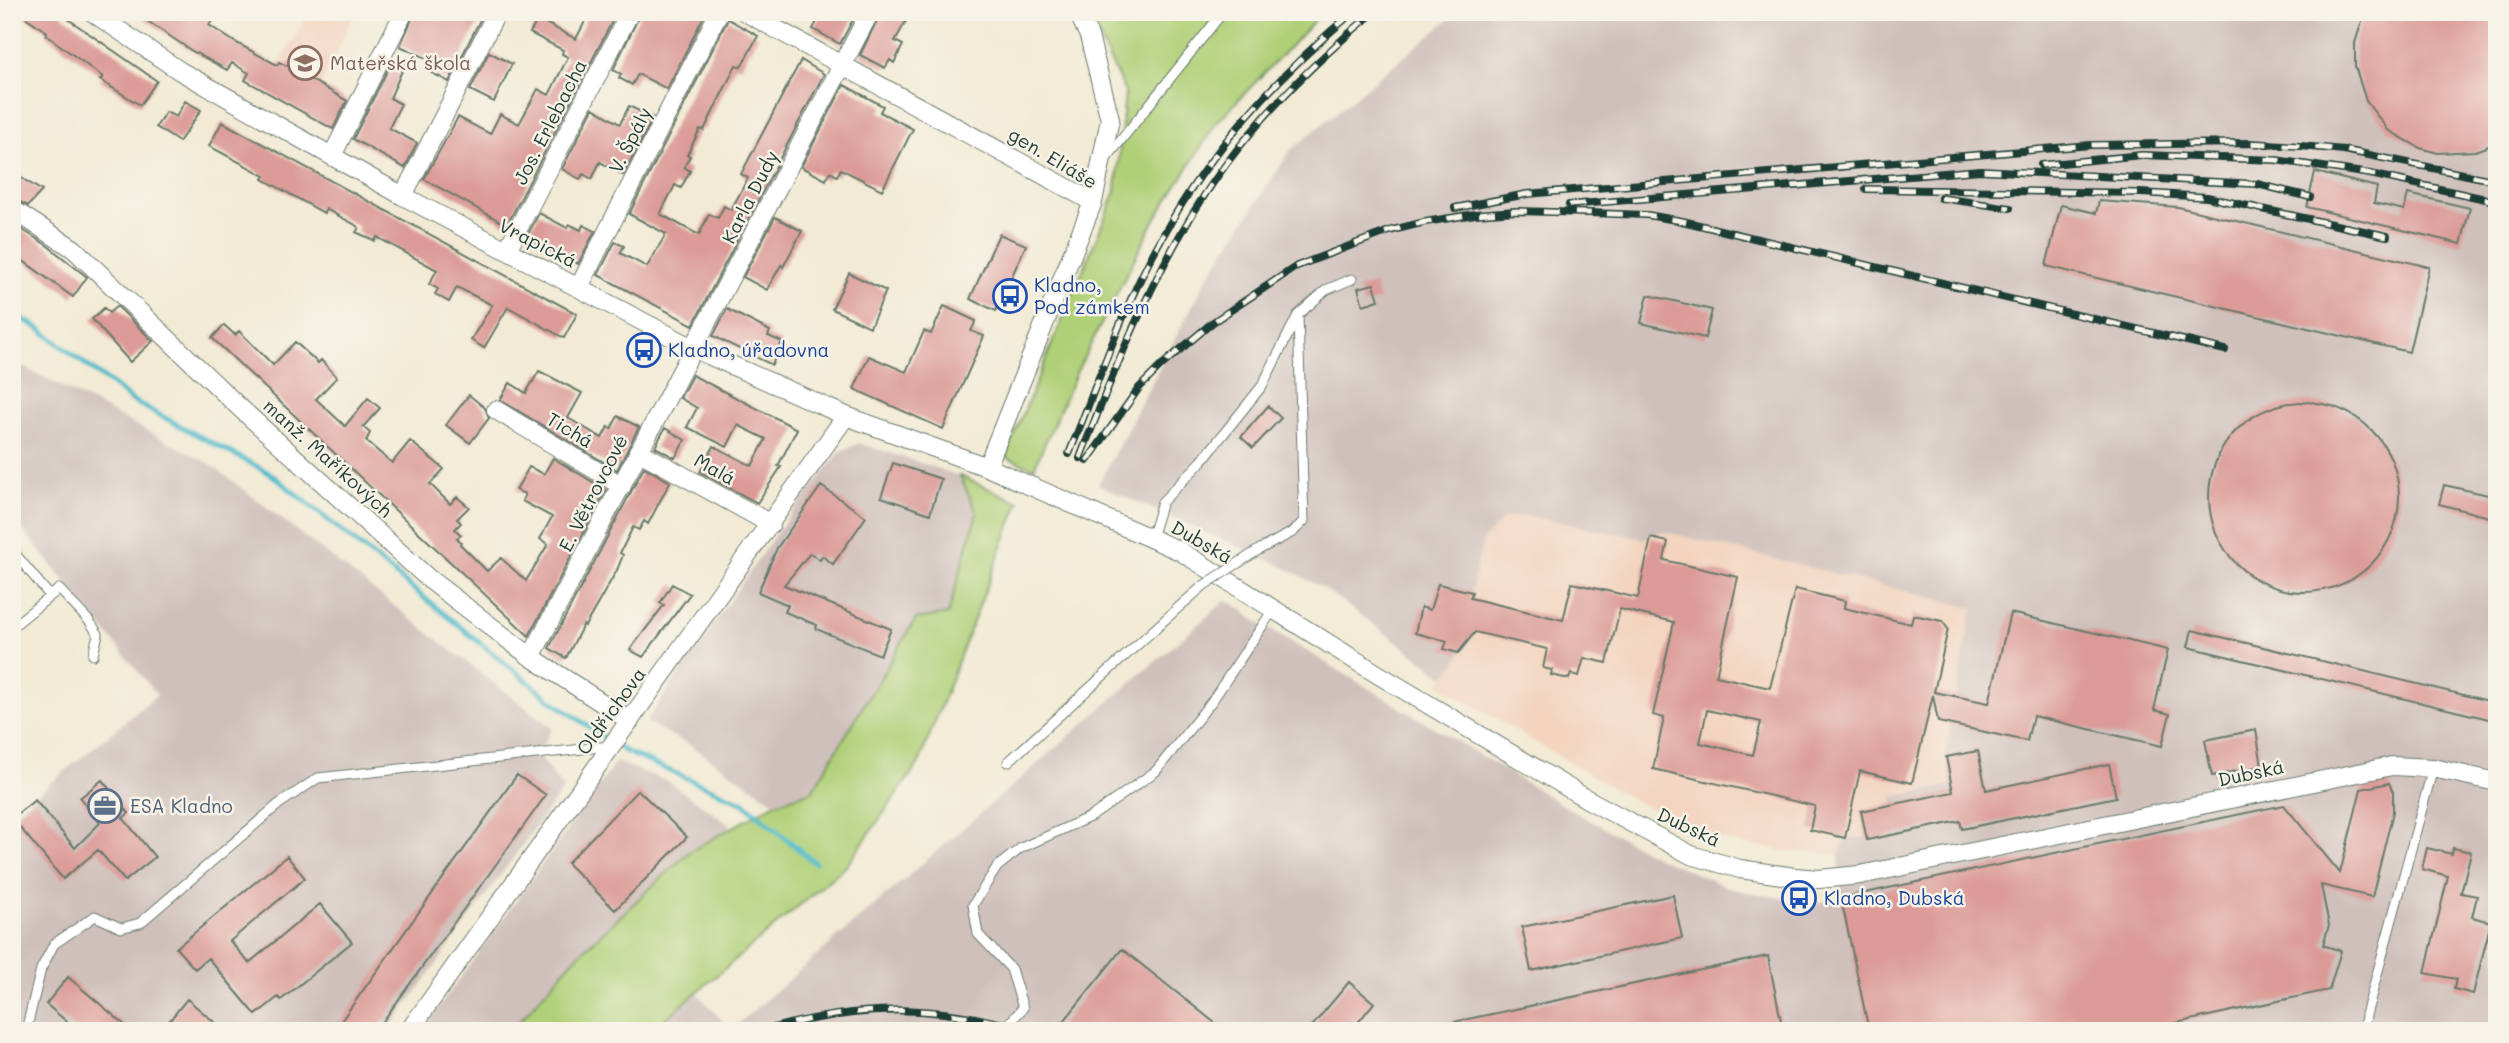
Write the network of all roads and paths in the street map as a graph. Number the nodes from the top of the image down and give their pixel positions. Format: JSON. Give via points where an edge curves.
{"nodes":[{"id":1,"x":92,"y":12,"type":"edge"},
{"id":2,"x":404,"y":12,"type":"edge"},
{"id":3,"x":496,"y":12,"type":"edge"},
{"id":4,"x":631,"y":12,"type":"edge"},
{"id":5,"x":719,"y":12,"type":"edge"},
{"id":6,"x":745,"y":12,"type":"edge"},
{"id":7,"x":870,"y":12,"type":"edge"},
{"id":8,"x":1078,"y":12,"type":"edge"},
{"id":9,"x":1223,"y":12,"type":"edge"},
{"id":10,"x":842,"y":65,"type":"junction"},
{"id":11,"x":332,"y":156,"type":"junction"},
{"id":12,"x":1101,"y":166,"type":"junction"},
{"id":13,"x":403,"y":196,"type":"junction"},
{"id":14,"x":1094,"y":202,"type":"junction"},
{"id":15,"x":12,"y":209,"type":"edge"},
{"id":16,"x":507,"y":250,"type":"junction"},
{"id":17,"x":1352,"y":279,"type":"dead end"},
{"id":18,"x":579,"y":287,"type":"junction"},
{"id":19,"x":1297,"y":315,"type":"junction"},
{"id":20,"x":695,"y":349,"type":"junction"},
{"id":21,"x":496,"y":410,"type":"dead end"},
{"id":22,"x":846,"y":416,"type":"junction"},
{"id":23,"x":638,"y":451,"type":"junction"},
{"id":24,"x":987,"y":467,"type":"junction"},
{"id":25,"x":622,"y":486,"type":"junction"},
{"id":26,"x":771,"y":524,"type":"junction"},
{"id":27,"x":1151,"y":538,"type":"junction"},
{"id":28,"x":12,"y":550,"type":"edge"},
{"id":29,"x":50,"y":596,"type":"junction"},
{"id":30,"x":1273,"y":610,"type":"junction"},
{"id":31,"x":12,"y":627,"type":"edge"},
{"id":32,"x":93,"y":655,"type":"dead end"},
{"id":33,"x":531,"y":657,"type":"junction"},
{"id":34,"x":630,"y":721,"type":"junction"},
{"id":35,"x":612,"y":746,"type":"junction"},
{"id":36,"x":1008,"y":762,"type":"dead end"},
{"id":37,"x":2433,"y":768,"type":"junction"},
{"id":38,"x":2497,"y":782,"type":"edge"},
{"id":39,"x":26,"y":1031,"type":"edge"},
{"id":40,"x":409,"y":1031,"type":"edge"},
{"id":41,"x":1002,"y":1031,"type":"edge"},
{"id":42,"x":2364,"y":1031,"type":"edge"}],
"edges":[{"from":1,"to":11,"type":"street","name":"Vrapická","via":[[180,71]]},
{"from":2,"to":11,"type":"street"},
{"from":3,"to":13,"type":"street"},
{"from":4,"to":16,"type":"street","name":"Jos. Erlebacha"},
{"from":5,"to":18,"type":"street","name":"V. Špály"},
{"from":6,"to":10,"type":"street","name":"gen. Eliáše"},
{"from":7,"to":10,"type":"street","name":"Karla Dudy"},
{"from":8,"to":12,"type":"street","via":[[1089,36],[1110,119]]},
{"from":9,"to":12,"type":"lane"},
{"from":10,"to":14,"type":"street","name":"gen. Eliáše"},
{"from":10,"to":20,"type":"street","name":"Karla Dudy"},
{"from":11,"to":13,"type":"street","name":"Vrapická"},
{"from":12,"to":14,"type":"street"},
{"from":13,"to":16,"type":"street","name":"Vrapická"},
{"from":14,"to":24,"type":"street","name":"gen. Eliáše"},
{"from":15,"to":33,"type":"street","name":"manž. Maříkových","via":[[74,248],[239,407],[429,579]]},
{"from":16,"to":18,"type":"street","name":"Vrapická"},
{"from":17,"to":19,"type":"lane","via":[[1326,290]]},
{"from":18,"to":20,"type":"street","name":"Vrapická"},
{"from":19,"to":27,"type":"lane","via":[[1262,386],[1162,502]]},
{"from":19,"to":36,"type":"lane","bridge":true,"via":[[1304,522],[1203,586]]},
{"from":20,"to":22,"type":"street","name":"Vrapická"},
{"from":20,"to":23,"type":"street","name":"E. Větrovcové"},
{"from":21,"to":25,"type":"street","name":"Tichá"},
{"from":22,"to":24,"type":"street","name":"Vrapická"},
{"from":22,"to":26,"type":"street","name":"Oldřichova"},
{"from":23,"to":25,"type":"street","name":"E. Větrovcové"},
{"from":23,"to":26,"type":"street","name":"Malá"},
{"from":24,"to":27,"type":"street","name":"Dubská"},
{"from":25,"to":33,"type":"street","name":"E. Větrovcové"},
{"from":26,"to":34,"type":"street","name":"Oldřichova"},
{"from":27,"to":30,"type":"street","name":"Dubská","via":[[1180,551]]},
{"from":28,"to":29,"type":"lane"},
{"from":29,"to":31,"type":"lane"},
{"from":29,"to":32,"type":"lane","via":[[59,589],[90,622],[98,634]]},
{"from":30,"to":37,"type":"street","name":"Dubská","via":[[1587,799],[1692,855],[1768,873],[1819,879],[1860,875],[2392,766]]},
{"from":30,"to":41,"type":"lane","via":[[1212,701],[1156,771],[1092,816],[1021,848],[997,867],[973,905],[978,934],[1011,969],[1023,1008]]},
{"from":33,"to":34,"type":"street","name":"manž. Maříkových"},
{"from":34,"to":35,"type":"street","name":"Oldřichova"},
{"from":35,"to":39,"type":"lane","via":[[318,778],[279,804],[140,923],[121,928],[95,916],[54,944],[41,969]]},
{"from":35,"to":40,"type":"street","name":"Oldřichova"},
{"from":37,"to":38,"type":"street","name":"Dubská"},
{"from":37,"to":42,"type":"lane"}]}
